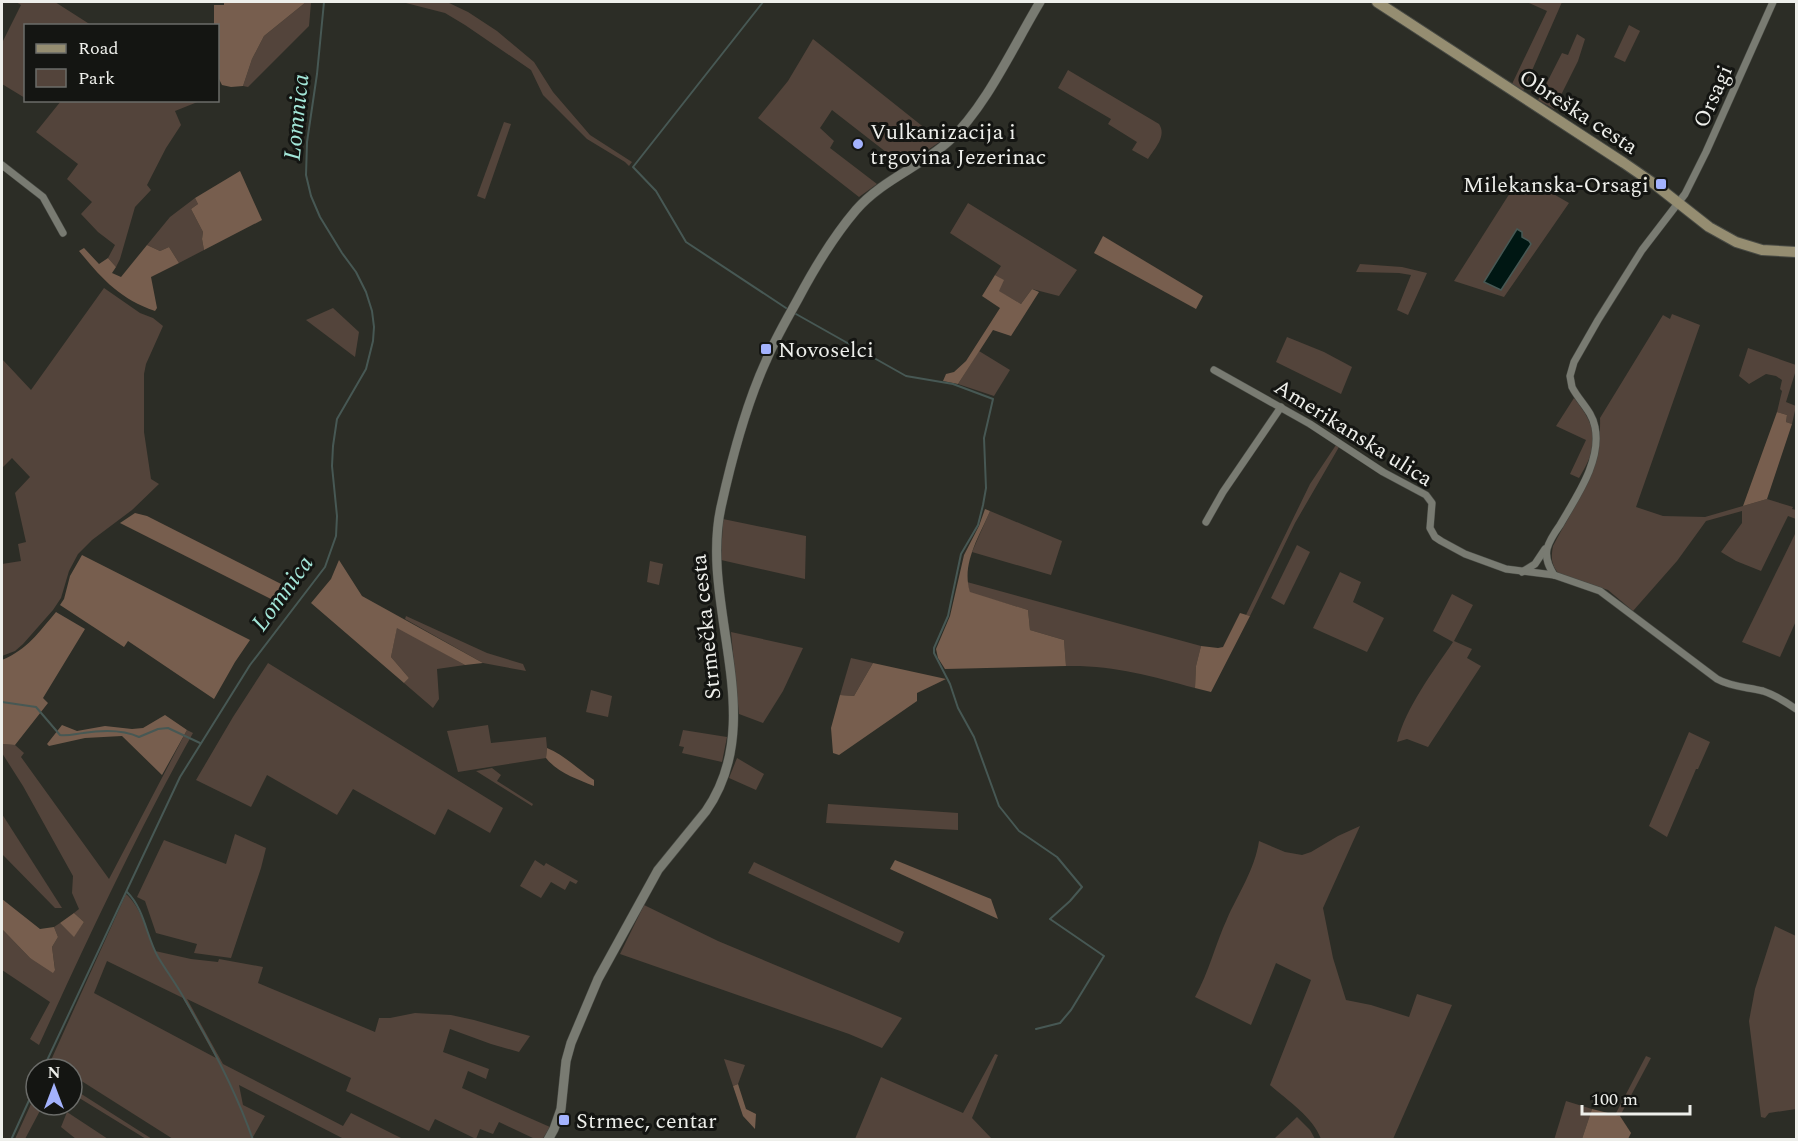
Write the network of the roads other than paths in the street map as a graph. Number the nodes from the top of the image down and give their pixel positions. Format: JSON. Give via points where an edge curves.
{"nodes":[{"id":1,"x":1040,"y":2,"type":"edge"},
{"id":2,"x":1377,"y":2,"type":"edge"},
{"id":3,"x":1773,"y":2,"type":"edge"},
{"id":4,"x":2,"y":165,"type":"edge"},
{"id":5,"x":1678,"y":203,"type":"junction"},
{"id":6,"x":63,"y":233,"type":"dead end"},
{"id":7,"x":1797,"y":252,"type":"edge"},
{"id":8,"x":1214,"y":370,"type":"dead end"},
{"id":9,"x":1281,"y":407,"type":"junction"},
{"id":10,"x":1206,"y":522,"type":"dead end"},
{"id":11,"x":1547,"y":547,"type":"junction"},
{"id":12,"x":1522,"y":572,"type":"junction"},
{"id":13,"x":1554,"y":575,"type":"junction"},
{"id":14,"x":1797,"y":709,"type":"edge"},
{"id":15,"x":548,"y":1140,"type":"edge"}],
"edges":[{"from":1,"to":15,"type":"street","name":"Strmečka cesta","via":[[981,103],[963,126],[927,158],[875,191],[833,240],[812,272],[757,381],[733,455],[717,531],[733,709],[727,765],[713,801],[658,870],[598,979],[571,1043],[561,1109]]},
{"from":2,"to":5,"type":"main road","name":"Obreška cesta","via":[[1624,163]]},
{"from":3,"to":5,"type":"street","name":"Orsagi","via":[[1706,152]]},
{"from":4,"to":6,"type":"street","via":[[43,197]]},
{"from":5,"to":7,"type":"main road","name":"Obreška cesta","via":[[1709,227],[1745,246]]},
{"from":5,"to":11,"type":"street","name":"Orsagi","via":[[1642,250],[1571,368],[1572,387],[1594,422],[1595,452]]},
{"from":8,"to":9,"type":"street","name":"Amerikanska ulica"},
{"from":9,"to":10,"type":"street"},
{"from":9,"to":12,"type":"street","name":"Amerikanska ulica","via":[[1426,495],[1432,503],[1430,528],[1435,537],[1466,554]]},
{"from":11,"to":12,"type":"street","name":"Orsagi","via":[[1535,564]]},
{"from":11,"to":13,"type":"street","via":[[1547,560]]},
{"from":12,"to":13,"type":"street","name":"Amerikanska ulica"},
{"from":13,"to":14,"type":"street","name":"Amerikanska ulica","via":[[1607,594],[1725,684],[1764,692]]}]}
